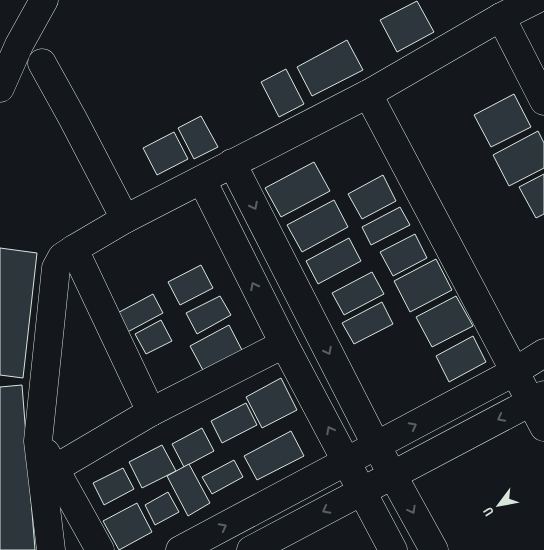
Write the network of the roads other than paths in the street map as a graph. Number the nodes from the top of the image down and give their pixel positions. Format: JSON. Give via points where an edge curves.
{"nodes":[{"id":1,"x":44,"y":0,"type":"edge"},
{"id":2,"x":535,"y":0,"type":"edge"},
{"id":3,"x":502,"y":17,"type":"junction"},
{"id":4,"x":42,"y":63,"type":"dead end"},
{"id":5,"x":0,"y":88,"type":"edge"},
{"id":6,"x":368,"y":94,"type":"junction"},
{"id":7,"x":544,"y":101,"type":"edge"},
{"id":8,"x":232,"y":163,"type":"junction"},
{"id":9,"x":202,"y":180,"type":"junction"},
{"id":10,"x":125,"y":219,"type":"junction"},
{"id":11,"x":74,"y":249,"type":"junction"},
{"id":12,"x":284,"y":344,"type":"junction"},
{"id":13,"x":544,"y":354,"type":"edge"},
{"id":14,"x":514,"y":372,"type":"junction"},
{"id":15,"x":537,"y":398,"type":"edge"},
{"id":16,"x":151,"y":412,"type":"junction"},
{"id":17,"x":544,"y":427,"type":"edge"},
{"id":18,"x":38,"y":442,"type":"junction"},
{"id":19,"x":376,"y":445,"type":"junction"},
{"id":20,"x":346,"y":461,"type":"junction"},
{"id":21,"x":56,"y":468,"type":"junction"},
{"id":22,"x":393,"y":474,"type":"junction"},
{"id":23,"x":362,"y":490,"type":"junction"},
{"id":24,"x":51,"y":550,"type":"edge"},
{"id":25,"x":100,"y":550,"type":"edge"},
{"id":26,"x":180,"y":550,"type":"edge"},
{"id":27,"x":251,"y":550,"type":"edge"},
{"id":28,"x":393,"y":550,"type":"edge"},
{"id":29,"x":434,"y":550,"type":"edge"}],
"edges":[{"from":1,"to":5,"type":"street"},
{"from":2,"to":3,"type":"street"},
{"from":3,"to":6,"type":"street"},
{"from":3,"to":7,"type":"street"},
{"from":4,"to":10,"type":"street"},
{"from":6,"to":8,"type":"street"},
{"from":6,"to":14,"type":"street"},
{"from":8,"to":9,"type":"street"},
{"from":8,"to":19,"type":"street","one_way":true},
{"from":9,"to":10,"type":"street"},
{"from":12,"to":9,"type":"street","one_way":true},
{"from":10,"to":11,"type":"street"},
{"from":11,"to":16,"type":"street"},
{"from":11,"to":18,"type":"street","via":[[62,257],[56,268]]},
{"from":12,"to":16,"type":"street"},
{"from":20,"to":12,"type":"street","one_way":true},
{"from":13,"to":14,"type":"street"},
{"from":14,"to":15,"type":"street"},
{"from":19,"to":14,"type":"street","one_way":true},
{"from":15,"to":17,"type":"street"},
{"from":15,"to":22,"type":"street","one_way":true},
{"from":16,"to":21,"type":"street"},
{"from":18,"to":21,"type":"street"},
{"from":18,"to":24,"type":"street"},
{"from":19,"to":20,"type":"street"},
{"from":19,"to":22,"type":"street"},
{"from":20,"to":23,"type":"street"},
{"from":26,"to":20,"type":"street","one_way":true},
{"from":21,"to":25,"type":"street"},
{"from":22,"to":23,"type":"street"},
{"from":22,"to":29,"type":"street","one_way":true},
{"from":23,"to":27,"type":"street","one_way":true},
{"from":23,"to":28,"type":"street"}]}
